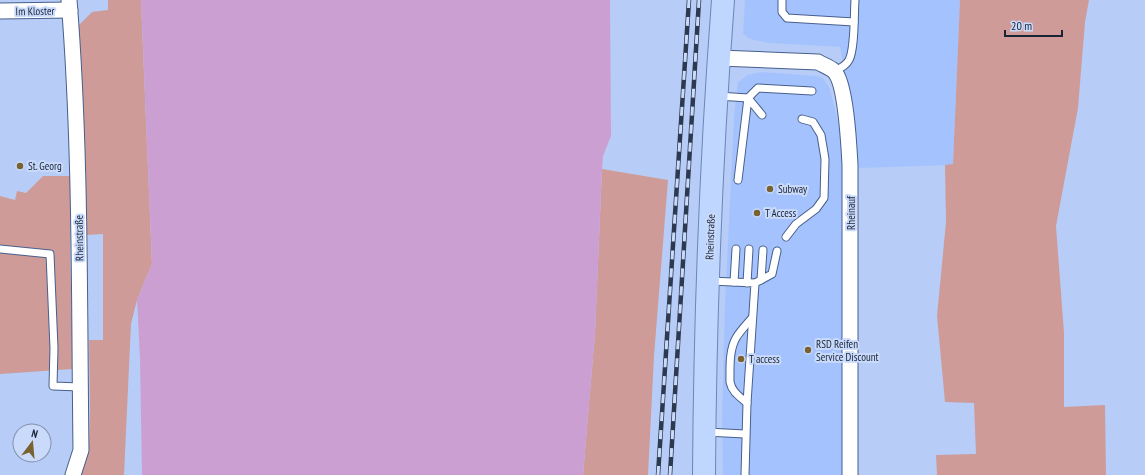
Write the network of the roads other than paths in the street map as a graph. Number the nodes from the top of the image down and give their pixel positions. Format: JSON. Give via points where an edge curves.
{"nodes":[{"id":1,"x":723,"y":0,"type":"edge"},
{"id":2,"x":782,"y":0,"type":"edge"},
{"id":3,"x":855,"y":0,"type":"edge"},
{"id":4,"x":69,"y":5,"type":"edge"},
{"id":5,"x":0,"y":11,"type":"edge"},
{"id":6,"x":854,"y":22,"type":"junction"},
{"id":7,"x":719,"y":58,"type":"junction"},
{"id":8,"x":834,"y":71,"type":"junction"},
{"id":9,"x":812,"y":91,"type":"dead end"},
{"id":10,"x":716,"y":96,"type":"junction"},
{"id":11,"x":748,"y":98,"type":"junction"},
{"id":12,"x":762,"y":115,"type":"dead end"},
{"id":13,"x":802,"y":119,"type":"dead end"},
{"id":14,"x":738,"y":180,"type":"dead end"},
{"id":15,"x":786,"y":237,"type":"dead end"},
{"id":16,"x":736,"y":248,"type":"dead end"},
{"id":17,"x":0,"y":249,"type":"edge"},
{"id":18,"x":749,"y":249,"type":"dead end"},
{"id":19,"x":763,"y":250,"type":"dead end"},
{"id":20,"x":777,"y":251,"type":"dead end"},
{"id":21,"x":708,"y":281,"type":"junction"},
{"id":22,"x":734,"y":282,"type":"junction"},
{"id":23,"x":758,"y":282,"type":"junction"},
{"id":24,"x":747,"y":283,"type":"junction"},
{"id":25,"x":753,"y":318,"type":"junction"},
{"id":26,"x":80,"y":387,"type":"junction"},
{"id":27,"x":746,"y":403,"type":"junction"},
{"id":28,"x":704,"y":432,"type":"junction"},
{"id":29,"x":745,"y":434,"type":"junction"},
{"id":30,"x":72,"y":475,"type":"edge"},
{"id":31,"x":704,"y":475,"type":"edge"},
{"id":32,"x":745,"y":475,"type":"edge"},
{"id":33,"x":850,"y":475,"type":"edge"}],
"edges":[{"from":1,"to":7,"type":"main road","name":"Rheinstraße"},
{"from":2,"to":6,"type":"lane","via":[[782,12],[787,18]]},
{"from":3,"to":6,"type":"lane"},
{"from":4,"to":5,"type":"street","name":"Im Kloster"},
{"from":4,"to":26,"type":"street","name":"Rheinstraße","via":[[76,115]]},
{"from":6,"to":8,"type":"lane","via":[[850,59]]},
{"from":7,"to":8,"type":"street","via":[[818,62]]},
{"from":7,"to":10,"type":"main road","name":"Rheinstraße"},
{"from":8,"to":33,"type":"street","name":"Rheinauf","via":[[841,88],[850,165]]},
{"from":9,"to":11,"type":"lane","via":[[758,88]]},
{"from":10,"to":11,"type":"lane"},
{"from":10,"to":21,"type":"main road","name":"Rheinstraße"},
{"from":11,"to":12,"type":"lane"},
{"from":11,"to":14,"type":"lane"},
{"from":13,"to":15,"type":"lane","via":[[813,122],[821,135],[825,159],[824,198]]},
{"from":16,"to":22,"type":"lane"},
{"from":17,"to":26,"type":"lane","via":[[50,254],[53,386]]},
{"from":18,"to":24,"type":"lane"},
{"from":19,"to":23,"type":"lane"},
{"from":20,"to":23,"type":"lane","via":[[772,274]]},
{"from":21,"to":22,"type":"lane"},
{"from":21,"to":28,"type":"main road","name":"Rheinstraße"},
{"from":22,"to":24,"type":"lane"},
{"from":23,"to":24,"type":"lane"},
{"from":23,"to":25,"type":"lane"},
{"from":25,"to":27,"type":"lane"},
{"from":25,"to":27,"type":"lane","via":[[736,338],[732,352],[731,387]]},
{"from":26,"to":30,"type":"street","name":"Rheinstraße","via":[[81,450]]},
{"from":27,"to":29,"type":"lane"},
{"from":28,"to":29,"type":"lane"},
{"from":28,"to":31,"type":"main road","name":"Rheinstraße"},
{"from":29,"to":32,"type":"lane"}]}
